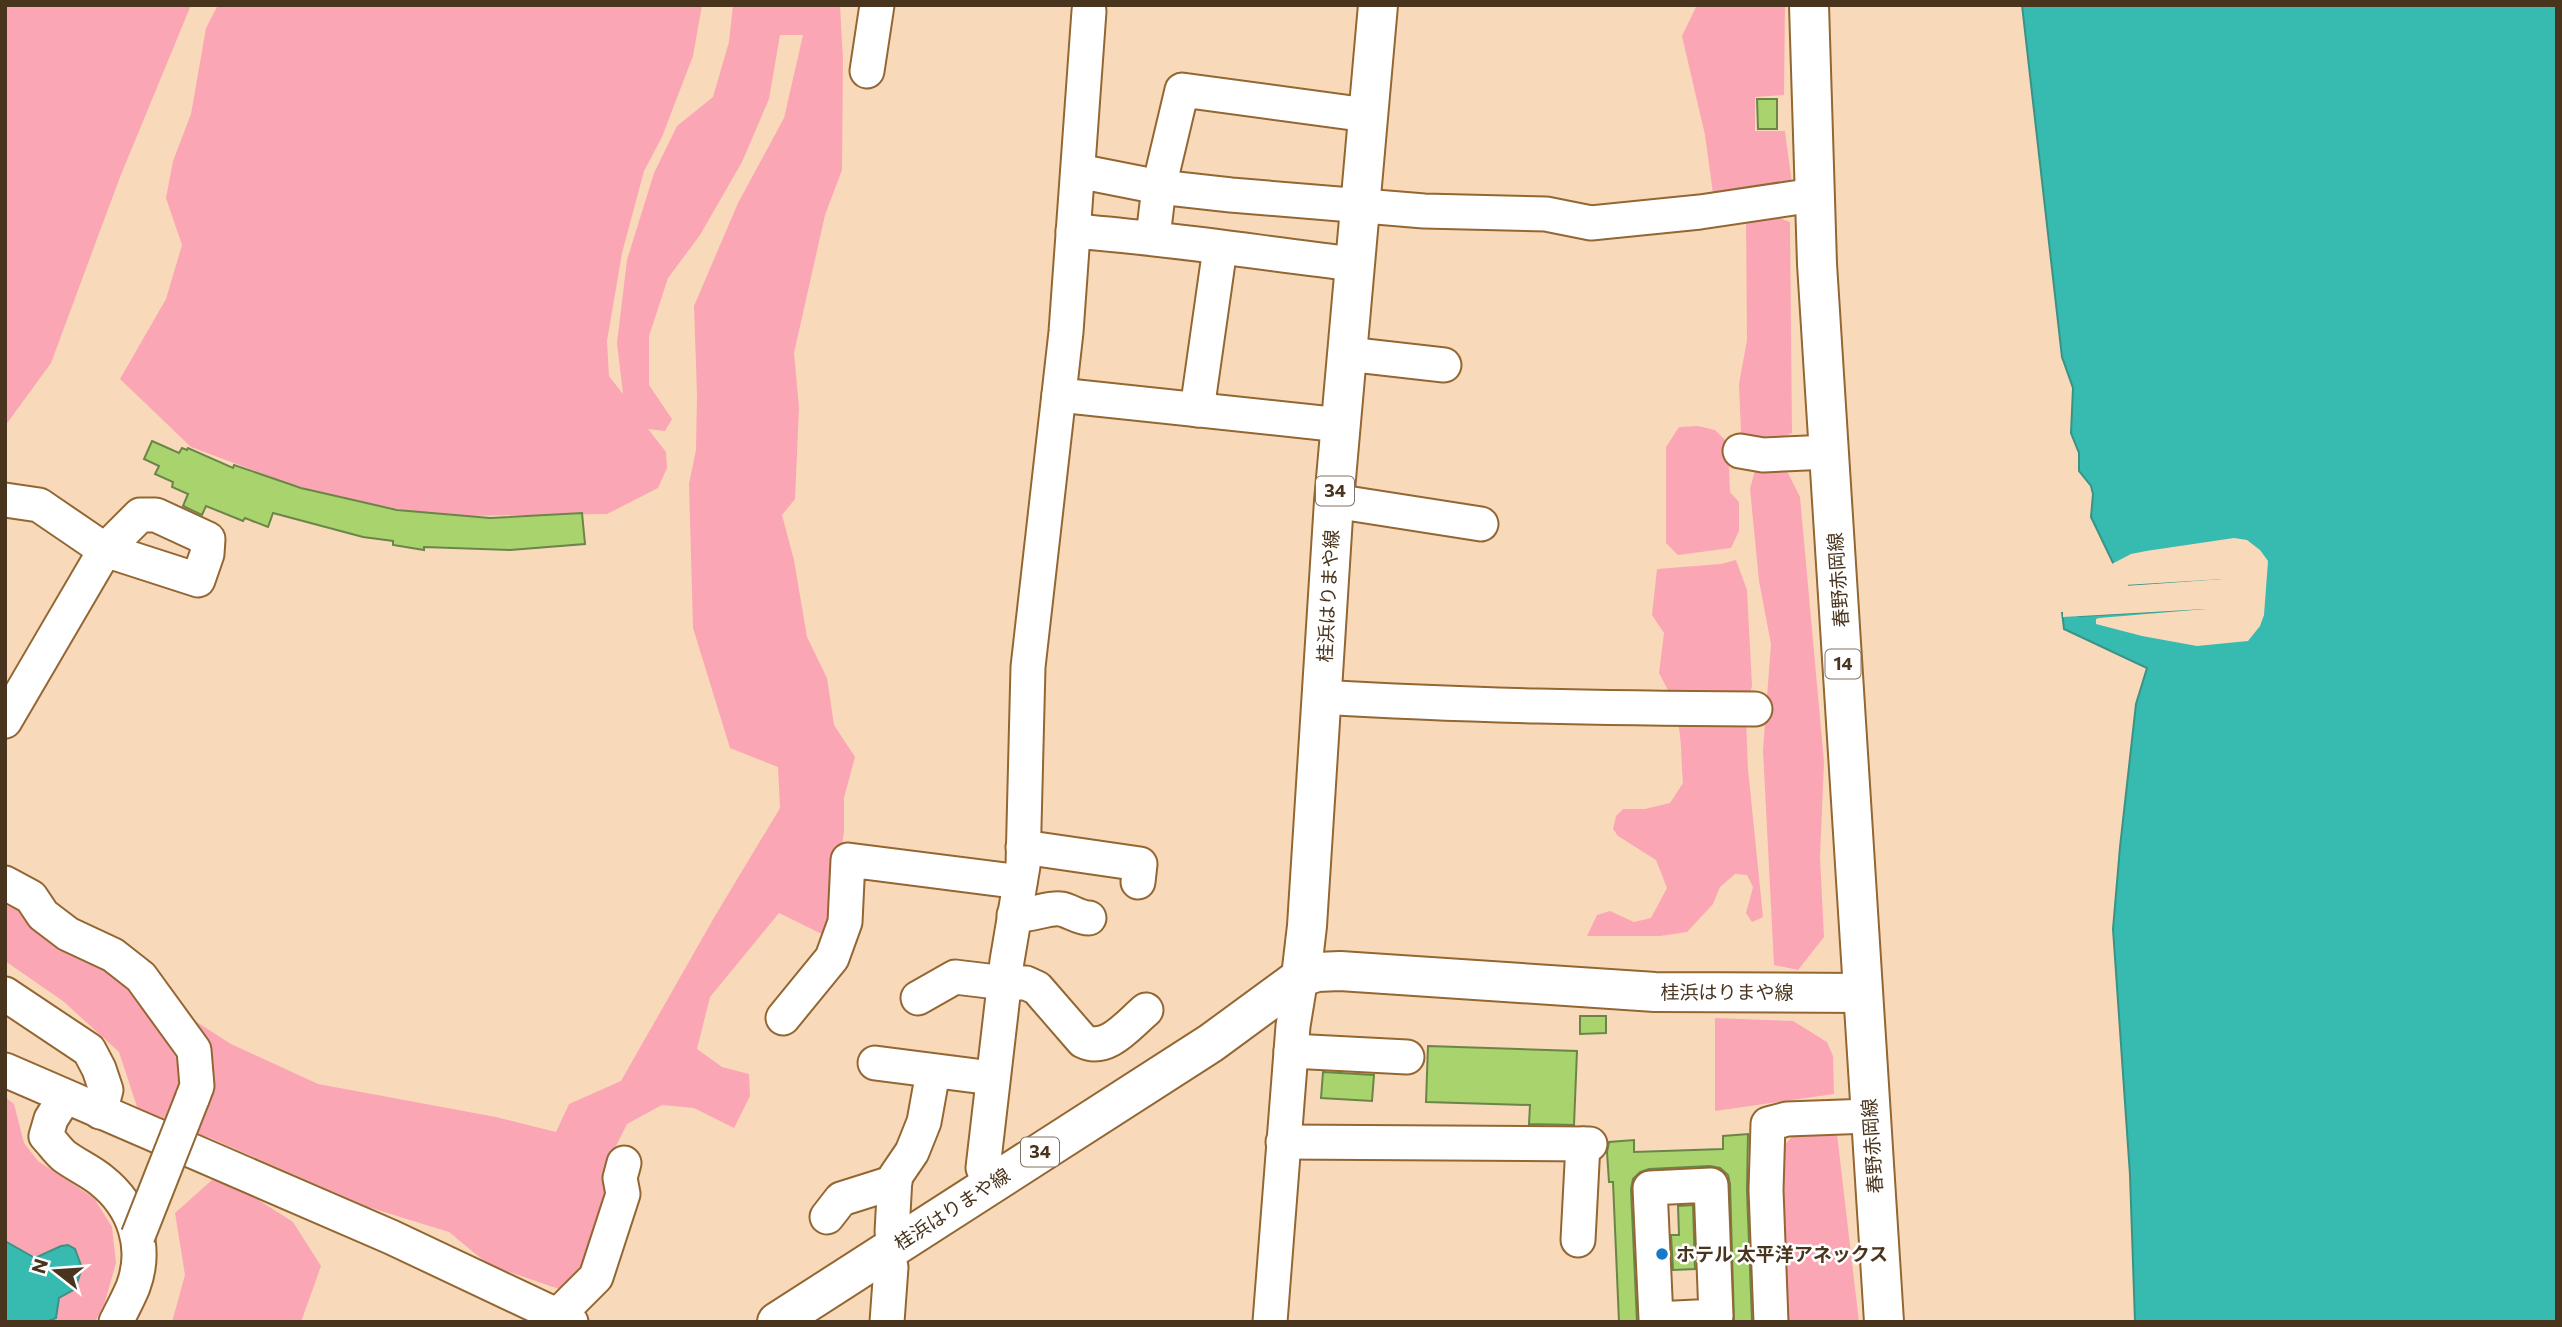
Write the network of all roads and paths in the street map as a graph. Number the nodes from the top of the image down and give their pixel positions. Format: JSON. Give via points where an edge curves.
{"nodes":[{"id":1,"x":877,"y":5,"type":"edge"},
{"id":2,"x":1378,"y":5,"type":"edge"},
{"id":3,"x":1809,"y":5,"type":"edge"},
{"id":4,"x":1089,"y":11,"type":"dead end"},
{"id":5,"x":867,"y":71,"type":"dead end"},
{"id":6,"x":1367,"y":115,"type":"junction"},
{"id":7,"x":1078,"y":171,"type":"junction"},
{"id":8,"x":1159,"y":187,"type":"junction"},
{"id":9,"x":1814,"y":195,"type":"junction"},
{"id":10,"x":1359,"y":204,"type":"junction"},
{"id":11,"x":1073,"y":231,"type":"junction"},
{"id":12,"x":1153,"y":237,"type":"junction"},
{"id":13,"x":1220,"y":248,"type":"junction"},
{"id":14,"x":1354,"y":264,"type":"junction"},
{"id":15,"x":1347,"y":354,"type":"junction"},
{"id":16,"x":1444,"y":365,"type":"dead end"},
{"id":17,"x":1059,"y":395,"type":"junction"},
{"id":18,"x":1197,"y":410,"type":"junction"},
{"id":19,"x":1340,"y":425,"type":"junction"},
{"id":20,"x":1740,"y":451,"type":"dead end"},
{"id":21,"x":1829,"y":452,"type":"junction"},
{"id":22,"x":5,"y":500,"type":"edge"},
{"id":23,"x":1334,"y":501,"type":"junction"},
{"id":24,"x":1481,"y":524,"type":"dead end"},
{"id":25,"x":1322,"y":697,"type":"junction"},
{"id":26,"x":1755,"y":709,"type":"dead end"},
{"id":27,"x":5,"y":721,"type":"edge"},
{"id":28,"x":1023,"y":847,"type":"junction"},
{"id":29,"x":1020,"y":882,"type":"junction"},
{"id":30,"x":1138,"y":882,"type":"dead end"},
{"id":31,"x":5,"y":883,"type":"edge"},
{"id":32,"x":1014,"y":915,"type":"junction"},
{"id":33,"x":1089,"y":918,"type":"dead end"},
{"id":34,"x":1301,"y":977,"type":"junction"},
{"id":35,"x":1005,"y":983,"type":"junction"},
{"id":36,"x":1862,"y":993,"type":"junction"},
{"id":37,"x":5,"y":994,"type":"edge"},
{"id":38,"x":918,"y":998,"type":"dead end"},
{"id":39,"x":1146,"y":1010,"type":"dead end"},
{"id":40,"x":783,"y":1018,"type":"dead end"},
{"id":41,"x":1291,"y":1051,"type":"junction"},
{"id":42,"x":1408,"y":1057,"type":"dead end"},
{"id":43,"x":875,"y":1063,"type":"dead end"},
{"id":44,"x":5,"y":1070,"type":"edge"},
{"id":45,"x":933,"y":1072,"type":"junction"},
{"id":46,"x":992,"y":1078,"type":"junction"},
{"id":47,"x":65,"y":1097,"type":"junction"},
{"id":48,"x":100,"y":1112,"type":"junction"},
{"id":49,"x":1870,"y":1116,"type":"junction"},
{"id":50,"x":1283,"y":1142,"type":"junction"},
{"id":51,"x":624,"y":1163,"type":"dead end"},
{"id":52,"x":895,"y":1182,"type":"junction"},
{"id":53,"x":990,"y":1184,"type":"junction"},
{"id":54,"x":827,"y":1217,"type":"dead end"},
{"id":55,"x":138,"y":1236,"type":"junction"},
{"id":56,"x":1578,"y":1240,"type":"dead end"},
{"id":57,"x":1768,"y":1248,"type":"junction"},
{"id":58,"x":890,"y":1249,"type":"junction"},
{"id":59,"x":1713,"y":1251,"type":"dead end"},
{"id":60,"x":565,"y":1318,"type":"edge"},
{"id":61,"x":116,"y":1322,"type":"edge"},
{"id":62,"x":777,"y":1322,"type":"edge"},
{"id":63,"x":887,"y":1322,"type":"edge"},
{"id":64,"x":1270,"y":1322,"type":"edge"},
{"id":65,"x":1771,"y":1322,"type":"edge"},
{"id":66,"x":1884,"y":1322,"type":"edge"}],
"edges":[{"from":1,"to":5,"type":"street"},
{"from":2,"to":6,"type":"main road","name":"桂浜はりまや線","number":"34"},
{"from":3,"to":9,"type":"main road","name":"春野赤岡線","number":"14"},
{"from":4,"to":7,"type":"street"},
{"from":6,"to":8,"type":"street","via":[[1182,90]]},
{"from":6,"to":10,"type":"main road","name":"桂浜はりまや線","number":"34"},
{"from":7,"to":8,"type":"street"},
{"from":7,"to":11,"type":"street"},
{"from":8,"to":10,"type":"street"},
{"from":8,"to":12,"type":"street"},
{"from":9,"to":10,"type":"street","via":[[1591,223],[1546,214],[1424,211]]},
{"from":9,"to":21,"type":"main road","name":"春野赤岡線","number":"14"},
{"from":10,"to":14,"type":"main road","name":"桂浜はりまや線","number":"34"},
{"from":11,"to":12,"type":"street"},
{"from":11,"to":17,"type":"street"},
{"from":12,"to":13,"type":"street"},
{"from":13,"to":14,"type":"street"},
{"from":13,"to":18,"type":"street"},
{"from":14,"to":15,"type":"main road","name":"桂浜はりまや線","number":"34"},
{"from":15,"to":16,"type":"street"},
{"from":15,"to":19,"type":"main road","name":"桂浜はりまや線","number":"34"},
{"from":17,"to":18,"type":"street"},
{"from":17,"to":28,"type":"street","via":[[1028,667]]},
{"from":18,"to":19,"type":"street"},
{"from":19,"to":23,"type":"main road","name":"桂浜はりまや線","number":"34"},
{"from":20,"to":21,"type":"street","via":[[1763,455]]},
{"from":21,"to":36,"type":"main road","name":"春野赤岡線","number":"14"},
{"from":22,"to":27,"type":"street","via":[[39,505],[105,550]]},
{"from":23,"to":24,"type":"street"},
{"from":23,"to":25,"type":"main road","name":"桂浜はりまや線","number":"34"},
{"from":25,"to":26,"type":"street","via":[[1647,710]]},
{"from":25,"to":34,"type":"main road","name":"桂浜はりまや線","number":"34"},
{"from":28,"to":29,"type":"street"},
{"from":28,"to":30,"type":"street","via":[[1140,864]]},
{"from":29,"to":32,"type":"street"},
{"from":29,"to":40,"type":"street","via":[[848,860],[845,922],[832,958]]},
{"from":31,"to":55,"type":"street","bridge":true,"via":[[31,897],[43,915],[68,934],[113,955],[141,977],[194,1049],[197,1086]]},
{"from":32,"to":33,"type":"street","via":[[1062,909]]},
{"from":32,"to":35,"type":"street"},
{"from":34,"to":36,"type":"main road","name":"桂浜はりまや線","number":"34","via":[[1340,971],[1655,992]]},
{"from":34,"to":41,"type":"street"},
{"from":34,"to":53,"type":"main road","name":"桂浜はりまや線","number":"34","via":[[1211,1043]]},
{"from":35,"to":38,"type":"street","via":[[954,977]]},
{"from":35,"to":39,"type":"street","via":[[1037,988],[1092,1046],[1105,1044]]},
{"from":35,"to":46,"type":"street"},
{"from":36,"to":49,"type":"main road","name":"春野赤岡線","number":"14"},
{"from":37,"to":48,"type":"street","via":[[89,1050],[106,1090]]},
{"from":41,"to":42,"type":"street"},
{"from":41,"to":50,"type":"street"},
{"from":43,"to":45,"type":"street"},
{"from":44,"to":47,"type":"street"},
{"from":45,"to":46,"type":"street"},
{"from":45,"to":52,"type":"street","via":[[924,1122]]},
{"from":46,"to":53,"type":"street","via":[[983,1168]]},
{"from":47,"to":48,"type":"street"},
{"from":47,"to":55,"type":"street","via":[[46,1136],[119,1198],[134,1219]]},
{"from":48,"to":60,"type":"street","via":[[391,1237]]},
{"from":49,"to":57,"type":"street","via":[[1768,1124]]},
{"from":49,"to":66,"type":"main road","name":"春野赤岡線","number":"14"},
{"from":50,"to":56,"type":"street","via":[[1586,1144]]},
{"from":50,"to":64,"type":"street"},
{"from":51,"to":60,"type":"street","via":[[620,1178],[623,1194],[596,1277]]},
{"from":52,"to":54,"type":"street","via":[[841,1199]]},
{"from":52,"to":58,"type":"street"},
{"from":53,"to":58,"type":"main road","name":"桂浜はりまや線","number":"34"},
{"from":55,"to":61,"type":"street","via":[[134,1285]]},
{"from":57,"to":59,"type":"street"},
{"from":57,"to":65,"type":"street"},
{"from":58,"to":62,"type":"main road","name":"桂浜はりまや線","number":"34"},
{"from":58,"to":63,"type":"street"}]}
